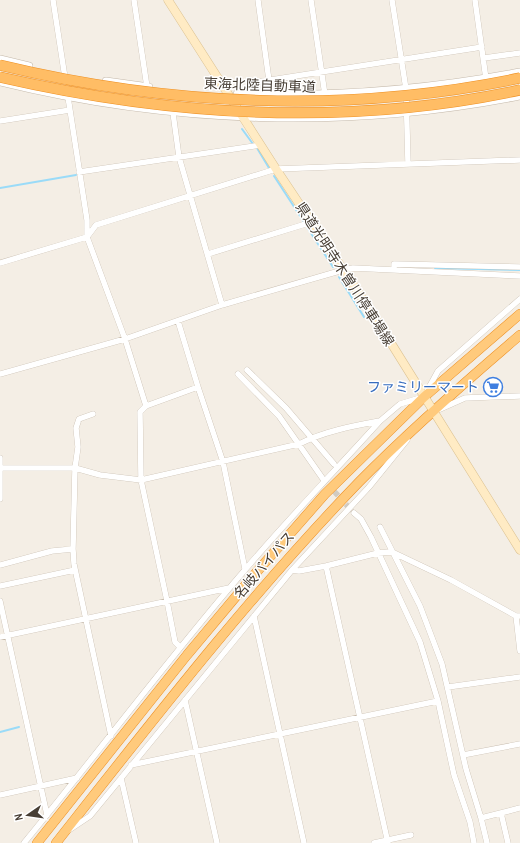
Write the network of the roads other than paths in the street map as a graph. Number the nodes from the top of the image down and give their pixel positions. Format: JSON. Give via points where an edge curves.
{"nodes":[{"id":1,"x":53,"y":0,"type":"edge"},
{"id":2,"x":134,"y":0,"type":"edge"},
{"id":3,"x":168,"y":0,"type":"edge"},
{"id":4,"x":258,"y":0,"type":"edge"},
{"id":5,"x":311,"y":0,"type":"edge"},
{"id":6,"x":392,"y":0,"type":"edge"},
{"id":7,"x":475,"y":0,"type":"edge"},
{"id":8,"x":482,"y":47,"type":"junction"},
{"id":9,"x":520,"y":53,"type":"edge"},
{"id":10,"x":484,"y":58,"type":"junction"},
{"id":11,"x":0,"y":59,"type":"edge"},
{"id":12,"x":402,"y":59,"type":"junction"},
{"id":13,"x":0,"y":65,"type":"edge"},
{"id":14,"x":322,"y":72,"type":"junction"},
{"id":15,"x":520,"y":72,"type":"edge"},
{"id":16,"x":64,"y":74,"type":"junction"},
{"id":17,"x":0,"y":77,"type":"edge"},
{"id":18,"x":520,"y":78,"type":"edge"},
{"id":19,"x":269,"y":79,"type":"junction"},
{"id":20,"x":486,"y":79,"type":"junction"},
{"id":21,"x":0,"y":82,"type":"edge"},
{"id":22,"x":251,"y":83,"type":"dead end"},
{"id":23,"x":146,"y":86,"type":"junction"},
{"id":24,"x":406,"y":89,"type":"junction"},
{"id":25,"x":520,"y":90,"type":"edge"},
{"id":26,"x":228,"y":94,"type":"junction"},
{"id":27,"x":271,"y":95,"type":"junction"},
{"id":28,"x":325,"y":95,"type":"junction"},
{"id":29,"x":520,"y":96,"type":"edge"},
{"id":30,"x":68,"y":97,"type":"junction"},
{"id":31,"x":70,"y":110,"type":"junction"},
{"id":32,"x":173,"y":113,"type":"junction"},
{"id":33,"x":407,"y":113,"type":"junction"},
{"id":34,"x":243,"y":118,"type":"junction"},
{"id":35,"x":0,"y":121,"type":"edge"},
{"id":36,"x":261,"y":145,"type":"junction"},
{"id":37,"x":179,"y":157,"type":"junction"},
{"id":38,"x":520,"y":160,"type":"edge"},
{"id":39,"x":408,"y":164,"type":"junction"},
{"id":40,"x":276,"y":169,"type":"junction"},
{"id":41,"x":80,"y":172,"type":"junction"},
{"id":42,"x":190,"y":196,"type":"junction"},
{"id":43,"x":312,"y":222,"type":"junction"},
{"id":44,"x":87,"y":237,"type":"junction"},
{"id":45,"x":208,"y":254,"type":"junction"},
{"id":46,"x":0,"y":264,"type":"edge"},
{"id":47,"x":520,"y":267,"type":"edge"},
{"id":48,"x":343,"y":270,"type":"junction"},
{"id":49,"x":394,"y":270,"type":"junction"},
{"id":50,"x":520,"y":276,"type":"edge"},
{"id":51,"x":520,"y":300,"type":"edge"},
{"id":52,"x":222,"y":305,"type":"junction"},
{"id":53,"x":520,"y":314,"type":"edge"},
{"id":54,"x":178,"y":321,"type":"junction"},
{"id":55,"x":520,"y":335,"type":"edge"},
{"id":56,"x":125,"y":339,"type":"junction"},
{"id":57,"x":247,"y":370,"type":"dead end"},
{"id":58,"x":0,"y":374,"type":"edge"},
{"id":59,"x":238,"y":374,"type":"dead end"},
{"id":60,"x":198,"y":387,"type":"junction"},
{"id":61,"x":520,"y":396,"type":"edge"},
{"id":62,"x":424,"y":397,"type":"junction"},
{"id":63,"x":146,"y":406,"type":"junction"},
{"id":64,"x":434,"y":412,"type":"junction"},
{"id":65,"x":93,"y":414,"type":"dead end"},
{"id":66,"x":380,"y":421,"type":"junction"},
{"id":67,"x":419,"y":426,"type":"junction"},
{"id":68,"x":312,"y":437,"type":"junction"},
{"id":69,"x":299,"y":444,"type":"junction"},
{"id":70,"x":0,"y":458,"type":"edge"},
{"id":71,"x":223,"y":462,"type":"junction"},
{"id":72,"x":334,"y":464,"type":"dead end"},
{"id":73,"x":0,"y":468,"type":"edge"},
{"id":74,"x":75,"y":468,"type":"junction"},
{"id":75,"x":324,"y":479,"type":"tunnel mouth"},
{"id":76,"x":141,"y":480,"type":"junction"},
{"id":77,"x":0,"y":499,"type":"edge"},
{"id":78,"x":354,"y":513,"type":"tunnel mouth"},
{"id":79,"x":380,"y":526,"type":"dead end"},
{"id":80,"x":73,"y":549,"type":"junction"},
{"id":81,"x":520,"y":550,"type":"edge"},
{"id":82,"x":392,"y":552,"type":"junction"},
{"id":83,"x":378,"y":553,"type":"junction"},
{"id":84,"x":0,"y":565,"type":"edge"},
{"id":85,"x":326,"y":566,"type":"junction"},
{"id":86,"x":245,"y":569,"type":"junction"},
{"id":87,"x":75,"y":570,"type":"junction"},
{"id":88,"x":292,"y":570,"type":"junction"},
{"id":89,"x":0,"y":586,"type":"edge"},
{"id":90,"x":229,"y":588,"type":"junction"},
{"id":91,"x":0,"y":601,"type":"edge"},
{"id":92,"x":167,"y":601,"type":"junction"},
{"id":93,"x":254,"y":616,"type":"junction"},
{"id":94,"x":518,"y":616,"type":"edge"},
{"id":95,"x":85,"y":619,"type":"junction"},
{"id":96,"x":8,"y":636,"type":"junction"},
{"id":97,"x":0,"y":637,"type":"edge"},
{"id":98,"x":180,"y":647,"type":"junction"},
{"id":99,"x":520,"y":651,"type":"edge"},
{"id":100,"x":520,"y":677,"type":"edge"},
{"id":101,"x":448,"y":687,"type":"junction"},
{"id":102,"x":185,"y":700,"type":"junction"},
{"id":103,"x":438,"y":701,"type":"junction"},
{"id":104,"x":359,"y":716,"type":"junction"},
{"id":105,"x":280,"y":734,"type":"junction"},
{"id":106,"x":111,"y":736,"type":"junction"},
{"id":107,"x":520,"y":744,"type":"edge"},
{"id":108,"x":198,"y":752,"type":"junction"},
{"id":109,"x":463,"y":755,"type":"junction"},
{"id":110,"x":131,"y":764,"type":"junction"},
{"id":111,"x":76,"y":778,"type":"junction"},
{"id":112,"x":121,"y":778,"type":"junction"},
{"id":113,"x":40,"y":786,"type":"junction"},
{"id":114,"x":0,"y":795,"type":"edge"},
{"id":115,"x":520,"y":808,"type":"edge"},
{"id":116,"x":501,"y":813,"type":"junction"},
{"id":117,"x":47,"y":815,"type":"junction"},
{"id":118,"x":481,"y":818,"type":"junction"},
{"id":119,"x":63,"y":834,"type":"junction"},
{"id":120,"x":411,"y":835,"type":"dead end"},
{"id":121,"x":387,"y":842,"type":"edge"},
{"id":122,"x":24,"y":843,"type":"edge"},
{"id":123,"x":37,"y":843,"type":"edge"},
{"id":124,"x":56,"y":843,"type":"edge"},
{"id":125,"x":136,"y":843,"type":"edge"},
{"id":126,"x":217,"y":843,"type":"edge"},
{"id":127,"x":304,"y":843,"type":"edge"},
{"id":128,"x":374,"y":843,"type":"edge"},
{"id":129,"x":474,"y":843,"type":"edge"},
{"id":130,"x":487,"y":843,"type":"edge"},
{"id":131,"x":508,"y":843,"type":"edge"}],
"edges":[{"from":1,"to":16,"type":"street"},
{"from":2,"to":23,"type":"street"},
{"from":3,"to":26,"type":"main road","name":"県道光明寺木曽川停車場線"},
{"from":4,"to":19,"type":"street"},
{"from":5,"to":14,"type":"street"},
{"from":6,"to":12,"type":"street"},
{"from":7,"to":8,"type":"street"},
{"from":8,"to":10,"type":"street"},
{"from":8,"to":12,"type":"street"},
{"from":9,"to":10,"type":"street"},
{"from":10,"to":20,"type":"street"},
{"from":11,"to":16,"type":"street"},
{"from":12,"to":14,"type":"street"},
{"from":12,"to":24,"type":"street"},
{"from":13,"to":18,"type":"highway","name":"東海北陸自動車道","bridge":true,"via":[[41,75],[158,94],[273,101],[386,98]]},
{"from":14,"to":19,"type":"street"},
{"from":14,"to":28,"type":"street"},
{"from":15,"to":20,"type":"street"},
{"from":16,"to":23,"type":"street"},
{"from":16,"to":30,"type":"street"},
{"from":17,"to":25,"type":"highway","name":"東海北陸自動車道","bridge":true,"via":[[157,106],[273,113],[388,109],[451,102]]},
{"from":19,"to":22,"type":"street"},
{"from":19,"to":27,"type":"street"},
{"from":20,"to":24,"type":"street"},
{"from":21,"to":30,"type":"street"},
{"from":23,"to":26,"type":"street"},
{"from":24,"to":28,"type":"street"},
{"from":24,"to":33,"type":"street"},
{"from":26,"to":27,"type":"street"},
{"from":26,"to":34,"type":"main road","name":"県道光明寺木曽川停車場線"},
{"from":27,"to":28,"type":"street"},
{"from":29,"to":33,"type":"street"},
{"from":30,"to":31,"type":"street"},
{"from":30,"to":32,"type":"street"},
{"from":31,"to":35,"type":"street"},
{"from":31,"to":41,"type":"street"},
{"from":32,"to":34,"type":"street"},
{"from":32,"to":37,"type":"street"},
{"from":33,"to":34,"type":"street","via":[[327,118]]},
{"from":33,"to":39,"type":"street"},
{"from":34,"to":36,"type":"main road","name":"県道光明寺木曽川停車場線"},
{"from":36,"to":37,"type":"street"},
{"from":36,"to":40,"type":"main road","name":"県道光明寺木曽川停車場線"},
{"from":37,"to":41,"type":"street"},
{"from":37,"to":42,"type":"street"},
{"from":38,"to":39,"type":"street"},
{"from":39,"to":40,"type":"street"},
{"from":40,"to":42,"type":"street"},
{"from":40,"to":43,"type":"main road","name":"県道光明寺木曽川停車場線"},
{"from":41,"to":44,"type":"street"},
{"from":42,"to":44,"type":"street","via":[[96,226]]},
{"from":42,"to":45,"type":"street"},
{"from":43,"to":45,"type":"street"},
{"from":43,"to":48,"type":"main road","name":"県道光明寺木曽川停車場線"},
{"from":44,"to":46,"type":"street"},
{"from":44,"to":56,"type":"street"},
{"from":45,"to":52,"type":"street"},
{"from":47,"to":49,"type":"street","via":[[394,264]]},
{"from":48,"to":49,"type":"street"},
{"from":48,"to":52,"type":"street"},
{"from":48,"to":62,"type":"main road","name":"県道光明寺木曽川停車場線"},
{"from":49,"to":50,"type":"street"},
{"from":51,"to":62,"type":"street","via":[[438,371]]},
{"from":52,"to":54,"type":"street"},
{"from":53,"to":62,"type":"highway","name":"名岐バイパス"},
{"from":54,"to":56,"type":"street"},
{"from":54,"to":60,"type":"street"},
{"from":55,"to":64,"type":"highway","name":"名岐バイパス","via":[[464,382]]},
{"from":56,"to":58,"type":"street"},
{"from":56,"to":63,"type":"street"},
{"from":57,"to":68,"type":"street"},
{"from":59,"to":69,"type":"street","via":[[279,416]]},
{"from":60,"to":63,"type":"street"},
{"from":60,"to":71,"type":"street"},
{"from":61,"to":64,"type":"street","via":[[465,398]]},
{"from":62,"to":64,"type":"main road","name":"県道光明寺木曽川停車場線"},
{"from":62,"to":66,"type":"street","via":[[400,404]]},
{"from":62,"to":123,"type":"highway","name":"名岐バイパス","via":[[325,494],[254,575]]},
{"from":63,"to":76,"type":"street","via":[[140,412]]},
{"from":64,"to":67,"type":"highway","name":"名岐バイパス"},
{"from":64,"to":81,"type":"main road","name":"県道光明寺木曽川停車場線"},
{"from":65,"to":74,"type":"street","via":[[77,422],[78,447]]},
{"from":66,"to":68,"type":"street"},
{"from":66,"to":86,"type":"street"},
{"from":67,"to":88,"type":"street","via":[[369,486]]},
{"from":67,"to":119,"type":"highway","name":"名岐バイパス","via":[[360,482],[266,583]]},
{"from":68,"to":69,"type":"street"},
{"from":68,"to":72,"type":"street"},
{"from":69,"to":71,"type":"street"},
{"from":69,"to":75,"type":"street"},
{"from":70,"to":73,"type":"street"},
{"from":71,"to":76,"type":"street"},
{"from":71,"to":86,"type":"street"},
{"from":73,"to":74,"type":"street"},
{"from":73,"to":77,"type":"street"},
{"from":74,"to":76,"type":"street","via":[[100,475]]},
{"from":74,"to":80,"type":"street"},
{"from":76,"to":92,"type":"street"},
{"from":78,"to":83,"type":"street","via":[[361,519]]},
{"from":79,"to":82,"type":"street"},
{"from":80,"to":84,"type":"street","via":[[52,551]]},
{"from":80,"to":87,"type":"street"},
{"from":82,"to":83,"type":"street"},
{"from":82,"to":94,"type":"street"},
{"from":82,"to":101,"type":"street","via":[[420,606]]},
{"from":83,"to":85,"type":"street"},
{"from":83,"to":103,"type":"street","via":[[413,624]]},
{"from":85,"to":88,"type":"street"},
{"from":85,"to":104,"type":"street"},
{"from":86,"to":90,"type":"street"},
{"from":87,"to":89,"type":"street"},
{"from":87,"to":95,"type":"street"},
{"from":88,"to":93,"type":"street"},
{"from":90,"to":92,"type":"street"},
{"from":90,"to":98,"type":"street"},
{"from":91,"to":96,"type":"street"},
{"from":92,"to":95,"type":"street"},
{"from":92,"to":98,"type":"street","via":[[175,642]]},
{"from":93,"to":102,"type":"street"},
{"from":93,"to":105,"type":"street"},
{"from":94,"to":99,"type":"street"},
{"from":95,"to":96,"type":"street"},
{"from":95,"to":106,"type":"street"},
{"from":96,"to":97,"type":"street"},
{"from":96,"to":113,"type":"street"},
{"from":98,"to":106,"type":"street"},
{"from":100,"to":101,"type":"street"},
{"from":101,"to":109,"type":"street"},
{"from":102,"to":108,"type":"street"},
{"from":102,"to":110,"type":"street"},
{"from":103,"to":104,"type":"street"},
{"from":103,"to":129,"type":"street","via":[[454,775]]},
{"from":104,"to":105,"type":"street"},
{"from":104,"to":121,"type":"street"},
{"from":105,"to":108,"type":"street"},
{"from":105,"to":127,"type":"street"},
{"from":106,"to":111,"type":"street"},
{"from":107,"to":109,"type":"street"},
{"from":108,"to":110,"type":"street"},
{"from":108,"to":126,"type":"street"},
{"from":109,"to":118,"type":"street"},
{"from":110,"to":112,"type":"street"},
{"from":111,"to":113,"type":"street"},
{"from":111,"to":117,"type":"street"},
{"from":112,"to":119,"type":"street","via":[[90,816]]},
{"from":112,"to":125,"type":"street"},
{"from":113,"to":114,"type":"street"},
{"from":113,"to":117,"type":"street"},
{"from":115,"to":116,"type":"street"},
{"from":116,"to":118,"type":"street"},
{"from":116,"to":131,"type":"street"},
{"from":117,"to":122,"type":"street"},
{"from":118,"to":130,"type":"street"},
{"from":119,"to":124,"type":"highway","name":"名岐バイパス"},
{"from":120,"to":121,"type":"street"},
{"from":121,"to":128,"type":"street"}]}
